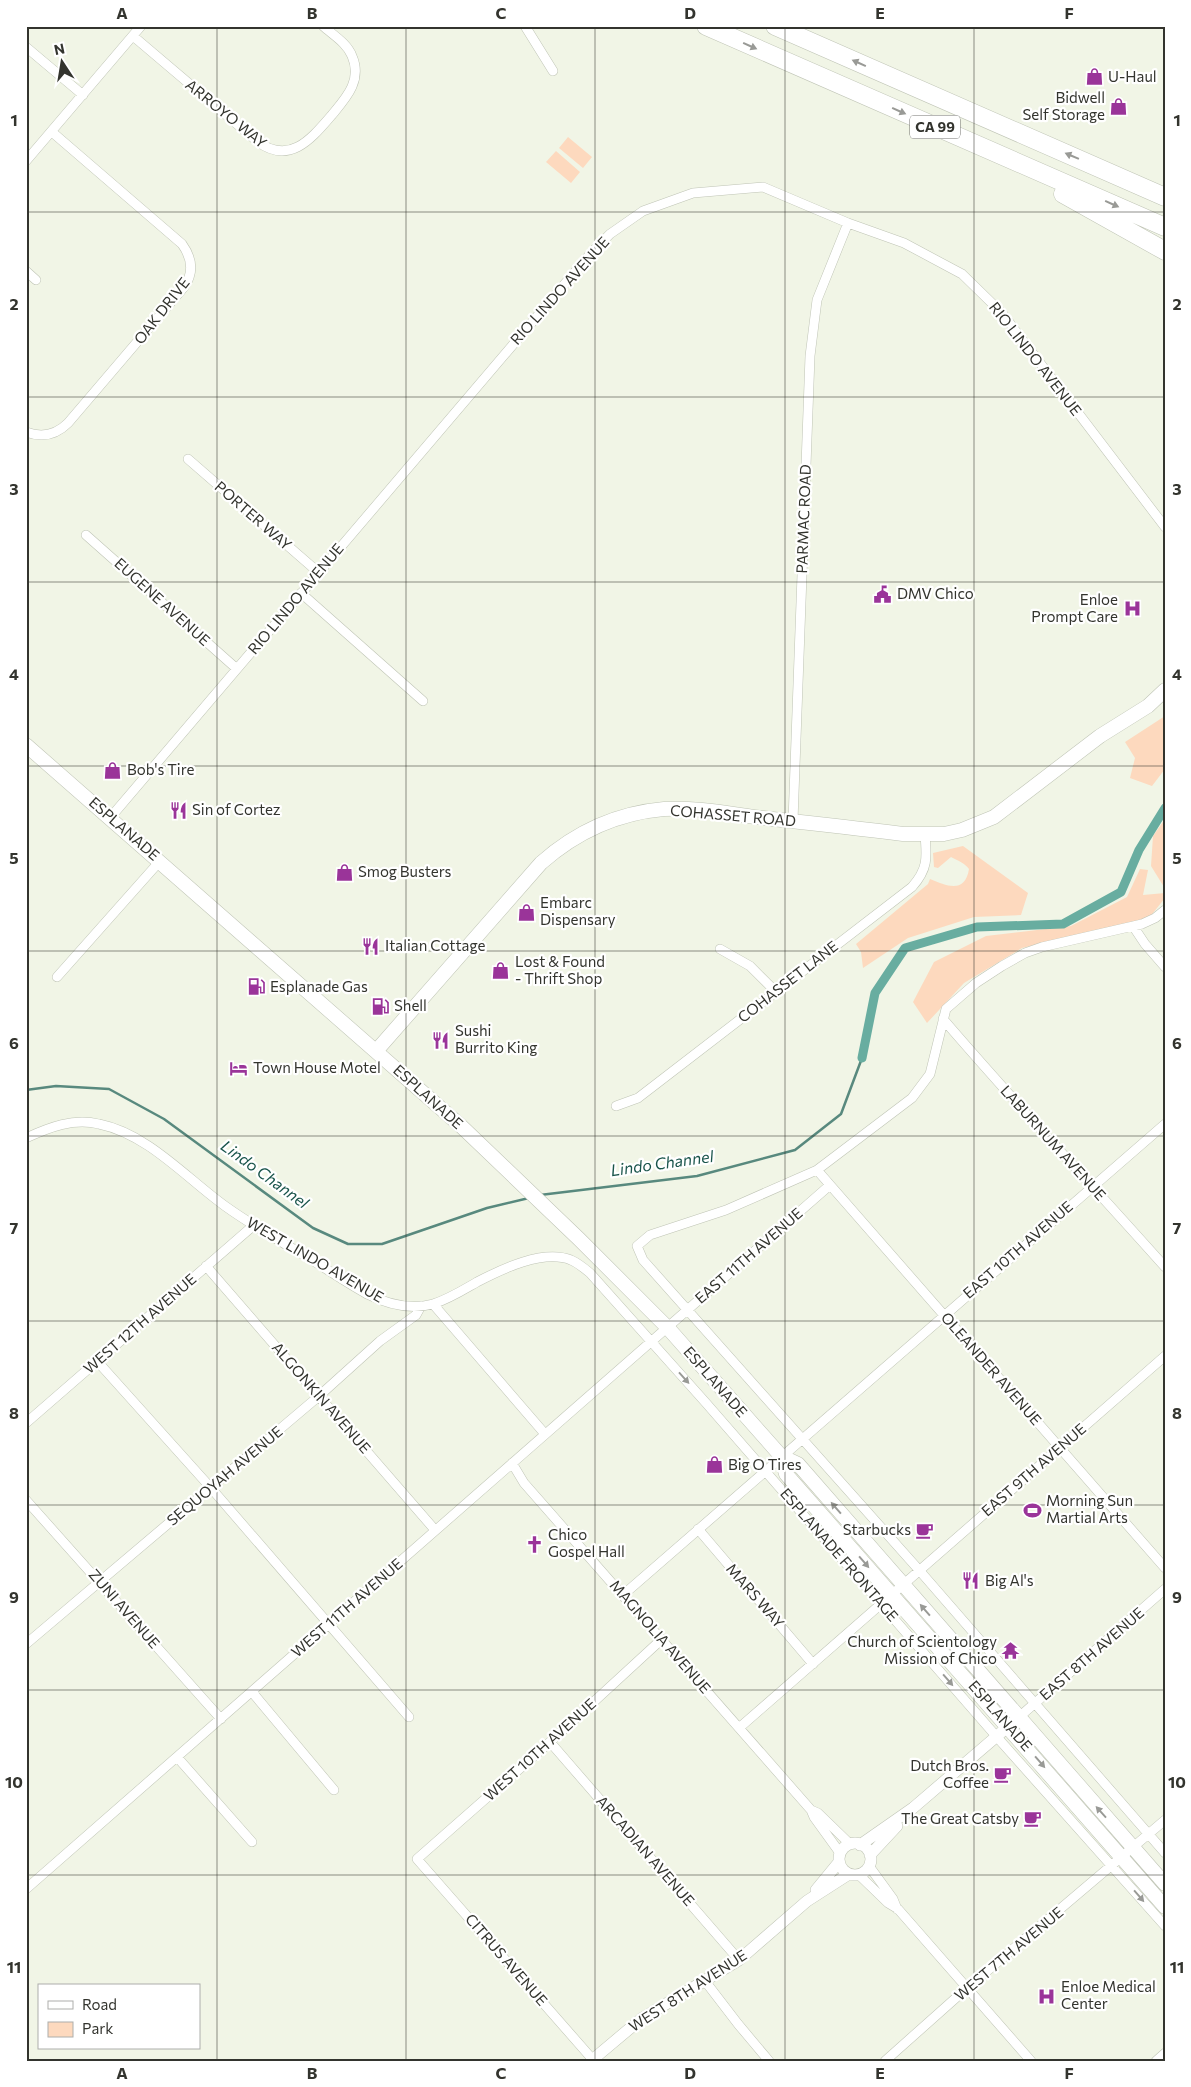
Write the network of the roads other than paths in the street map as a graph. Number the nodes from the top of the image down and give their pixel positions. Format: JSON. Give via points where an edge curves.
{"nodes":[{"id":1,"x":141,"y":26,"type":"edge"},
{"id":2,"x":323,"y":26,"type":"edge"},
{"id":3,"x":525,"y":26,"type":"edge"},
{"id":4,"x":706,"y":26,"type":"edge"},
{"id":5,"x":775,"y":26,"type":"edge"},
{"id":6,"x":133,"y":36,"type":"junction"},
{"id":7,"x":26,"y":47,"type":"edge"},
{"id":8,"x":553,"y":71,"type":"dead end"},
{"id":9,"x":83,"y":95,"type":"junction"},
{"id":10,"x":52,"y":132,"type":"junction"},
{"id":11,"x":26,"y":161,"type":"edge"},
{"id":12,"x":1030,"y":168,"type":"junction"},
{"id":13,"x":1165,"y":197,"type":"edge"},
{"id":14,"x":848,"y":223,"type":"junction"},
{"id":15,"x":1165,"y":227,"type":"edge"},
{"id":16,"x":1165,"y":251,"type":"edge"},
{"id":17,"x":26,"y":272,"type":"edge"},
{"id":18,"x":36,"y":280,"type":"dead end"},
{"id":19,"x":26,"y":432,"type":"edge"},
{"id":20,"x":188,"y":459,"type":"dead end"},
{"id":21,"x":1165,"y":527,"type":"edge"},
{"id":22,"x":86,"y":535,"type":"dead end"},
{"id":23,"x":318,"y":572,"type":"junction"},
{"id":24,"x":301,"y":593,"type":"junction"},
{"id":25,"x":237,"y":669,"type":"junction"},
{"id":26,"x":1165,"y":690,"type":"edge"},
{"id":27,"x":423,"y":700,"type":"dead end"},
{"id":28,"x":1165,"y":704,"type":"edge"},
{"id":29,"x":1148,"y":706,"type":"junction"},
{"id":30,"x":26,"y":745,"type":"edge"},
{"id":31,"x":110,"y":818,"type":"junction"},
{"id":32,"x":793,"y":821,"type":"junction"},
{"id":33,"x":925,"y":835,"type":"junction"},
{"id":34,"x":160,"y":861,"type":"junction"},
{"id":35,"x":1165,"y":910,"type":"edge"},
{"id":36,"x":1133,"y":926,"type":"junction"},
{"id":37,"x":720,"y":949,"type":"dead end"},
{"id":38,"x":1165,"y":967,"type":"edge"},
{"id":39,"x":57,"y":977,"type":"dead end"},
{"id":40,"x":775,"y":991,"type":"junction"},
{"id":41,"x":942,"y":1019,"type":"junction"},
{"id":42,"x":377,"y":1050,"type":"junction"},
{"id":43,"x":616,"y":1106,"type":"dead end"},
{"id":44,"x":1165,"y":1124,"type":"edge"},
{"id":45,"x":26,"y":1138,"type":"edge"},
{"id":46,"x":818,"y":1170,"type":"junction"},
{"id":47,"x":830,"y":1184,"type":"junction"},
{"id":48,"x":1093,"y":1186,"type":"junction"},
{"id":49,"x":254,"y":1225,"type":"junction"},
{"id":50,"x":206,"y":1266,"type":"junction"},
{"id":51,"x":1165,"y":1267,"type":"edge"},
{"id":52,"x":433,"y":1304,"type":"junction"},
{"id":53,"x":421,"y":1306,"type":"junction"},
{"id":54,"x":688,"y":1309,"type":"junction"},
{"id":55,"x":944,"y":1315,"type":"junction"},
{"id":56,"x":668,"y":1328,"type":"junction"},
{"id":57,"x":651,"y":1342,"type":"junction"},
{"id":58,"x":1165,"y":1356,"type":"edge"},
{"id":59,"x":97,"y":1362,"type":"junction"},
{"id":60,"x":319,"y":1396,"type":"junction"},
{"id":61,"x":26,"y":1423,"type":"edge"},
{"id":62,"x":545,"y":1434,"type":"junction"},
{"id":63,"x":802,"y":1438,"type":"junction"},
{"id":64,"x":1060,"y":1447,"type":"junction"},
{"id":65,"x":781,"y":1456,"type":"junction"},
{"id":66,"x":512,"y":1463,"type":"junction"},
{"id":67,"x":764,"y":1471,"type":"junction"},
{"id":68,"x":211,"y":1488,"type":"junction"},
{"id":69,"x":26,"y":1500,"type":"edge"},
{"id":70,"x":698,"y":1529,"type":"junction"},
{"id":71,"x":435,"y":1530,"type":"junction"},
{"id":72,"x":1165,"y":1568,"type":"edge"},
{"id":73,"x":919,"y":1570,"type":"junction"},
{"id":74,"x":100,"y":1581,"type":"junction"},
{"id":75,"x":897,"y":1589,"type":"junction"},
{"id":76,"x":1165,"y":1589,"type":"edge"},
{"id":77,"x":623,"y":1595,"type":"junction"},
{"id":78,"x":881,"y":1604,"type":"junction"},
{"id":79,"x":328,"y":1624,"type":"junction"},
{"id":80,"x":662,"y":1639,"type":"junction"},
{"id":81,"x":26,"y":1644,"type":"edge"},
{"id":82,"x":813,"y":1664,"type":"junction"},
{"id":83,"x":252,"y":1692,"type":"junction"},
{"id":84,"x":1034,"y":1705,"type":"junction"},
{"id":85,"x":409,"y":1717,"type":"dead end"},
{"id":86,"x":221,"y":1719,"type":"junction"},
{"id":87,"x":1013,"y":1722,"type":"junction"},
{"id":88,"x":739,"y":1728,"type":"junction"},
{"id":89,"x":996,"y":1736,"type":"junction"},
{"id":90,"x":550,"y":1742,"type":"junction"},
{"id":91,"x":177,"y":1757,"type":"junction"},
{"id":92,"x":334,"y":1790,"type":"dead end"},
{"id":93,"x":913,"y":1808,"type":"junction"},
{"id":94,"x":811,"y":1810,"type":"junction"},
{"id":95,"x":1165,"y":1820,"type":"edge"},
{"id":96,"x":1148,"y":1835,"type":"junction"},
{"id":97,"x":252,"y":1842,"type":"dead end"},
{"id":98,"x":855,"y":1844,"type":"junction"},
{"id":99,"x":1133,"y":1848,"type":"junction"},
{"id":100,"x":1165,"y":1853,"type":"edge"},
{"id":101,"x":840,"y":1858,"type":"junction"},
{"id":102,"x":417,"y":1859,"type":"joint"},
{"id":103,"x":869,"y":1860,"type":"junction"},
{"id":104,"x":1117,"y":1862,"type":"junction"},
{"id":105,"x":854,"y":1874,"type":"junction"},
{"id":106,"x":1165,"y":1884,"type":"edge"},
{"id":107,"x":26,"y":1889,"type":"edge"},
{"id":108,"x":807,"y":1901,"type":"junction"},
{"id":109,"x":1165,"y":1906,"type":"edge"},
{"id":110,"x":898,"y":1909,"type":"junction"},
{"id":111,"x":1165,"y":1926,"type":"edge"},
{"id":112,"x":739,"y":1960,"type":"junction"},
{"id":113,"x":705,"y":1981,"type":"junction"},
{"id":114,"x":967,"y":1988,"type":"junction"},
{"id":115,"x":1165,"y":2053,"type":"edge"},
{"id":116,"x":593,"y":2060,"type":"edge"},
{"id":117,"x":770,"y":2061,"type":"edge"},
{"id":118,"x":885,"y":2061,"type":"edge"},
{"id":119,"x":1031,"y":2061,"type":"edge"},
{"id":120,"x":1156,"y":2061,"type":"edge"}],
"edges":[{"from":1,"to":6,"type":"street"},
{"from":2,"to":6,"type":"street","name":"ARROYO WAY","via":[[349,50],[354,62],[354,83],[348,95],[310,140],[298,148],[284,151],[270,149],[258,142]]},
{"from":3,"to":8,"type":"street"},
{"from":4,"to":12,"type":"highway","number":"CA 99","one_way":true},
{"from":13,"to":5,"type":"highway","number":"CA 99","one_way":true},
{"from":6,"to":9,"type":"street"},
{"from":7,"to":9,"type":"street"},
{"from":9,"to":10,"type":"street"},
{"from":10,"to":11,"type":"street"},
{"from":10,"to":19,"type":"street","name":"OAK DRIVE","via":[[182,244],[190,260],[191,271],[184,287],[68,423],[52,434]]},
{"from":12,"to":15,"type":"highway","number":"CA 99","one_way":true},
{"from":12,"to":16,"type":"highway","via":[[1039,180]]},
{"from":14,"to":21,"type":"street","name":"RIO LINDO AVENUE","via":[[904,243],[962,274],[1002,313]]},
{"from":14,"to":23,"type":"street","name":"RIO LINDO AVENUE","via":[[763,187],[693,193],[628,220],[584,260]]},
{"from":14,"to":32,"type":"street","name":"PARMAC ROAD","via":[[816,300],[810,356]]},
{"from":17,"to":18,"type":"street"},
{"from":20,"to":23,"type":"street","name":"PORTER WAY"},
{"from":22,"to":25,"type":"street","name":"EUGENE AVENUE"},
{"from":23,"to":24,"type":"street","name":"RIO LINDO AVENUE"},
{"from":24,"to":25,"type":"street","name":"RIO LINDO AVENUE"},
{"from":24,"to":27,"type":"street"},
{"from":25,"to":31,"type":"street","name":"RIO LINDO AVENUE"},
{"from":26,"to":29,"type":"main road","name":"COHASSET ROAD"},
{"from":28,"to":29,"type":"main road","name":"COHASSET ROAD"},
{"from":29,"to":33,"type":"main road","name":"COHASSET ROAD","via":[[1100,736],[994,817],[962,830]]},
{"from":30,"to":31,"type":"main road","name":"ESPLANADE"},
{"from":31,"to":34,"type":"main road","name":"ESPLANADE"},
{"from":32,"to":33,"type":"main road","name":"COHASSET ROAD"},
{"from":32,"to":42,"type":"main road","name":"COHASSET ROAD","via":[[666,809],[619,818],[584,832],[539,864]]},
{"from":33,"to":40,"type":"street","name":"COHASSET LANE","via":[[925,868],[912,887]]},
{"from":34,"to":39,"type":"street"},
{"from":34,"to":42,"type":"main road","name":"ESPLANADE"},
{"from":35,"to":36,"type":"street","via":[[1155,918]]},
{"from":36,"to":38,"type":"street"},
{"from":36,"to":41,"type":"street","via":[[1025,953],[954,1001]]},
{"from":37,"to":40,"type":"street","via":[[750,966]]},
{"from":40,"to":43,"type":"street","name":"COHASSET LANE","via":[[638,1098]]},
{"from":41,"to":46,"type":"street","via":[[930,1074],[912,1098]]},
{"from":41,"to":48,"type":"street","name":"LABURNUM AVENUE"},
{"from":42,"to":56,"type":"main road","name":"ESPLANADE","via":[[440,1106]]},
{"from":44,"to":48,"type":"street","name":"EAST 10TH AVENUE"},
{"from":45,"to":49,"type":"street","name":"WEST LINDO AVENUE","via":[[73,1122],[112,1127],[148,1146]]},
{"from":46,"to":47,"type":"street","name":"OLEANDER AVENUE"},
{"from":46,"to":54,"type":"street","via":[[726,1210],[650,1235],[637,1246],[644,1260]]},
{"from":47,"to":54,"type":"street","name":"EAST 11TH AVENUE"},
{"from":47,"to":55,"type":"street","name":"OLEANDER AVENUE"},
{"from":48,"to":51,"type":"street","name":"LABURNUM AVENUE"},
{"from":48,"to":55,"type":"street","name":"EAST 10TH AVENUE"},
{"from":49,"to":50,"type":"street","name":"WEST 12TH AVENUE"},
{"from":49,"to":53,"type":"street","name":"WEST LINDO AVENUE","via":[[368,1294],[395,1304]]},
{"from":50,"to":59,"type":"street","name":"WEST 12TH AVENUE"},
{"from":50,"to":60,"type":"street","name":"ALGONKIN AVENUE"},
{"from":52,"to":53,"type":"street","name":"WEST LINDO AVENUE"},
{"from":52,"to":57,"type":"street","name":"WEST LINDO AVENUE","via":[[519,1265],[543,1258],[564,1258],[590,1274]]},
{"from":52,"to":62,"type":"street"},
{"from":53,"to":60,"type":"street","name":"SEQUOYAH AVENUE","via":[[416,1315],[380,1341]]},
{"from":54,"to":56,"type":"street","name":"EAST 11TH AVENUE"},
{"from":54,"to":63,"type":"street"},
{"from":55,"to":63,"type":"street","name":"EAST 10TH AVENUE"},
{"from":55,"to":64,"type":"street","name":"OLEANDER AVENUE"},
{"from":56,"to":57,"type":"street","name":"WEST 11TH AVENUE"},
{"from":56,"to":65,"type":"main road","name":"ESPLANADE"},
{"from":57,"to":62,"type":"street","name":"WEST 11TH AVENUE"},
{"from":57,"to":67,"type":"street","name":"ESPLANADE FRONTAGE","one_way":true},
{"from":58,"to":64,"type":"street","name":"EAST 9TH AVENUE"},
{"from":59,"to":61,"type":"street","name":"WEST 12TH AVENUE"},
{"from":59,"to":68,"type":"street"},
{"from":60,"to":68,"type":"street","name":"SEQUOYAH AVENUE"},
{"from":60,"to":71,"type":"street","name":"ALGONKIN AVENUE"},
{"from":62,"to":66,"type":"street","name":"WEST 11TH AVENUE"},
{"from":63,"to":65,"type":"street","name":"EAST 10TH AVENUE"},
{"from":63,"to":73,"type":"street"},
{"from":64,"to":72,"type":"street","name":"OLEANDER AVENUE"},
{"from":64,"to":73,"type":"street","name":"EAST 9TH AVENUE"},
{"from":65,"to":67,"type":"street"},
{"from":65,"to":75,"type":"main road","name":"ESPLANADE","via":[[786,1474]]},
{"from":66,"to":71,"type":"street","name":"WEST 11TH AVENUE"},
{"from":66,"to":77,"type":"street","name":"MAGNOLIA AVENUE","via":[[524,1483]]},
{"from":67,"to":70,"type":"street"},
{"from":67,"to":78,"type":"street","name":"ESPLANADE FRONTAGE"},
{"from":68,"to":74,"type":"street","name":"SEQUOYAH AVENUE"},
{"from":68,"to":79,"type":"street"},
{"from":69,"to":74,"type":"street","name":"ZUNI AVENUE"},
{"from":70,"to":77,"type":"street"},
{"from":70,"to":82,"type":"street","name":"MARS WAY"},
{"from":71,"to":79,"type":"street","name":"WEST 11TH AVENUE"},
{"from":73,"to":75,"type":"street","name":"EAST 9TH AVENUE"},
{"from":73,"to":84,"type":"street"},
{"from":74,"to":81,"type":"street","name":"SEQUOYAH AVENUE"},
{"from":74,"to":86,"type":"street","name":"ZUNI AVENUE"},
{"from":75,"to":78,"type":"street","name":"EAST 9TH AVENUE"},
{"from":75,"to":87,"type":"main road","name":"ESPLANADE"},
{"from":76,"to":84,"type":"street","name":"EAST 8TH AVENUE"},
{"from":77,"to":80,"type":"street","name":"MAGNOLIA AVENUE"},
{"from":78,"to":82,"type":"street","name":"EAST 9TH AVENUE"},
{"from":78,"to":89,"type":"street","name":"ESPLANADE FRONTAGE","one_way":true},
{"from":79,"to":83,"type":"street","name":"WEST 11TH AVENUE"},
{"from":79,"to":85,"type":"street"},
{"from":80,"to":88,"type":"street","name":"MAGNOLIA AVENUE"},
{"from":80,"to":90,"type":"street","name":"WEST 10TH AVENUE"},
{"from":82,"to":88,"type":"street","name":"EAST 9TH AVENUE"},
{"from":83,"to":86,"type":"street","name":"WEST 11TH AVENUE"},
{"from":83,"to":92,"type":"street"},
{"from":84,"to":87,"type":"street","name":"EAST 8TH AVENUE"},
{"from":84,"to":96,"type":"street"},
{"from":86,"to":91,"type":"street","name":"WEST 11TH AVENUE"},
{"from":87,"to":89,"type":"street"},
{"from":99,"to":87,"type":"main road","name":"ESPLANADE","one_way":true},
{"from":87,"to":104,"type":"main road","name":"ESPLANADE","one_way":true},
{"from":88,"to":94,"type":"street","name":"MAGNOLIA AVENUE"},
{"from":89,"to":93,"type":"street"},
{"from":89,"to":104,"type":"street","name":"ESPLANADE FRONTAGE"},
{"from":90,"to":102,"type":"street","name":"WEST 10TH AVENUE"},
{"from":90,"to":112,"type":"street","name":"ARCADIAN AVENUE"},
{"from":91,"to":97,"type":"street"},
{"from":91,"to":107,"type":"street","name":"WEST 11TH AVENUE"},
{"from":93,"to":98,"type":"street"},
{"from":93,"to":103,"type":"street"},
{"from":94,"to":98,"type":"street","name":"MAGNOLIA AVENUE"},
{"from":94,"to":101,"type":"street","name":"MAGNOLIA AVENUE"},
{"from":95,"to":96,"type":"street","name":"WEST 7TH AVENUE"},
{"from":96,"to":99,"type":"street","name":"WEST 7TH AVENUE"},
{"from":96,"to":100,"type":"street"},
{"from":98,"to":101,"type":"street"},
{"from":98,"to":103,"type":"street","via":[[868,1850]]},
{"from":99,"to":104,"type":"street","name":"WEST 7TH AVENUE"},
{"from":99,"to":106,"type":"main road","name":"ESPLANADE"},
{"from":101,"to":105,"type":"street","via":[[841,1867]]},
{"from":101,"to":108,"type":"street","name":"WEST 8TH AVENUE"},
{"from":102,"to":116,"type":"street","name":"CITRUS AVENUE"},
{"from":103,"to":105,"type":"street","via":[[863,1873]]},
{"from":103,"to":110,"type":"street"},
{"from":104,"to":109,"type":"main road","name":"ESPLANADE"},
{"from":104,"to":111,"type":"street","name":"ESPLANADE FRONTAGE","one_way":true},
{"from":104,"to":114,"type":"street","name":"WEST 7TH AVENUE"},
{"from":105,"to":108,"type":"street","name":"WEST 8TH AVENUE"},
{"from":105,"to":110,"type":"street"},
{"from":108,"to":112,"type":"street","name":"WEST 8TH AVENUE"},
{"from":110,"to":114,"type":"street"},
{"from":112,"to":113,"type":"street","name":"WEST 8TH AVENUE"},
{"from":113,"to":116,"type":"street","name":"WEST 8TH AVENUE","via":[[649,2012]]},
{"from":113,"to":117,"type":"street"},
{"from":114,"to":118,"type":"street","name":"WEST 7TH AVENUE"},
{"from":114,"to":119,"type":"street"},
{"from":115,"to":120,"type":"street"}]}
